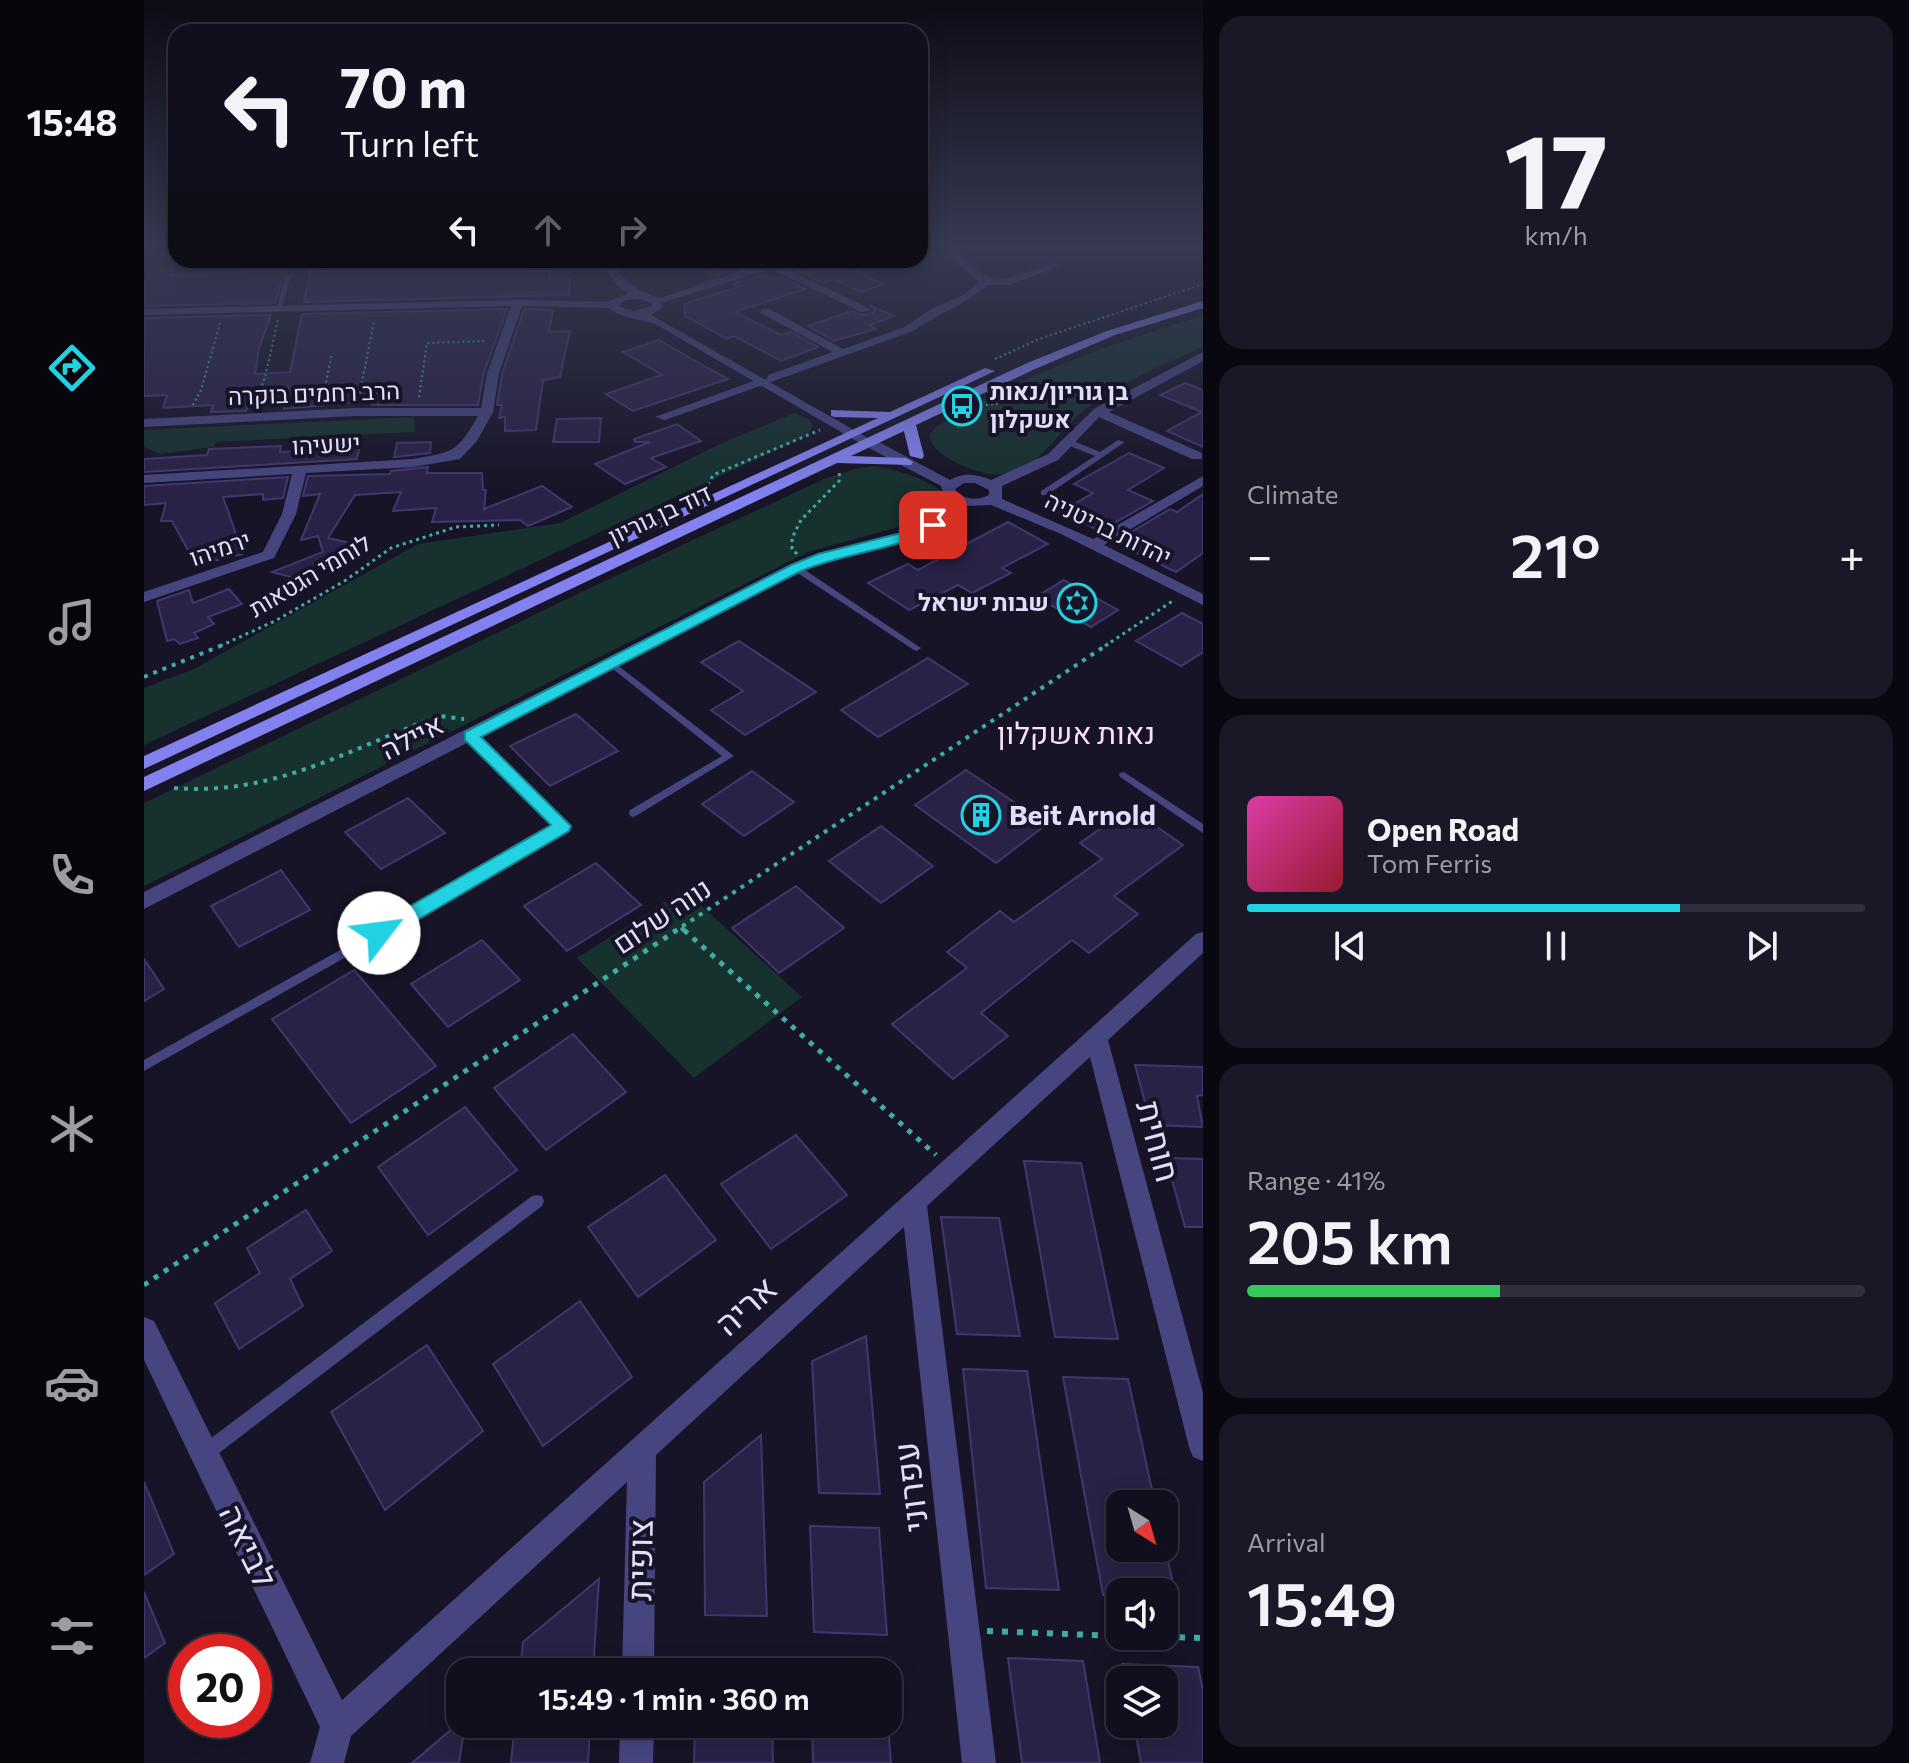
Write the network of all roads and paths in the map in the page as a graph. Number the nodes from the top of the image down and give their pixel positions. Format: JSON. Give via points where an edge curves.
{"nodes":[{"id":1,"x":220,"y":327,"type":"edge"},
{"id":2,"x":275,"y":327,"type":"edge"},
{"id":3,"x":373,"y":327,"type":"edge"},
{"id":4,"x":511,"y":327,"type":"edge"},
{"id":5,"x":669,"y":327,"type":"edge"},
{"id":6,"x":689,"y":327,"type":"edge"},
{"id":7,"x":795,"y":327,"type":"edge"},
{"id":8,"x":911,"y":327,"type":"edge"},
{"id":9,"x":1074,"y":327,"type":"edge"},
{"id":10,"x":1098,"y":327,"type":"edge"},
{"id":11,"x":1133,"y":327,"type":"edge"},
{"id":12,"x":507,"y":341,"type":"junction"},
{"id":13,"x":332,"y":353,"type":"dead end"},
{"id":14,"x":843,"y":353,"type":"junction"},
{"id":15,"x":1203,"y":356,"type":"edge"},
{"id":16,"x":995,"y":359,"type":"dead end"},
{"id":17,"x":768,"y":380,"type":"junction"},
{"id":18,"x":960,"y":400,"type":"junction"},
{"id":19,"x":1113,"y":402,"type":"junction"},
{"id":20,"x":355,"y":412,"type":"junction"},
{"id":21,"x":417,"y":412,"type":"junction"},
{"id":22,"x":487,"y":412,"type":"junction"},
{"id":23,"x":1098,"y":412,"type":"junction"},
{"id":24,"x":320,"y":414,"type":"junction"},
{"id":25,"x":893,"y":414,"type":"junction"},
{"id":26,"x":833,"y":416,"type":"junction"},
{"id":27,"x":661,"y":417,"type":"dead end"},
{"id":28,"x":250,"y":418,"type":"junction"},
{"id":29,"x":184,"y":421,"type":"junction"},
{"id":30,"x":144,"y":423,"type":"edge"},
{"id":31,"x":909,"y":424,"type":"junction"},
{"id":32,"x":867,"y":435,"type":"junction"},
{"id":33,"x":1068,"y":442,"type":"junction"},
{"id":34,"x":1121,"y":442,"type":"dead end"},
{"id":35,"x":829,"y":443,"type":"junction"},
{"id":36,"x":1100,"y":455,"type":"junction"},
{"id":37,"x":1197,"y":456,"type":"dead end"},
{"id":38,"x":911,"y":459,"type":"junction"},
{"id":39,"x":832,"y":461,"type":"junction"},
{"id":40,"x":300,"y":469,"type":"junction"},
{"id":41,"x":144,"y":479,"type":"edge"},
{"id":42,"x":1203,"y":480,"type":"edge"},
{"id":43,"x":955,"y":482,"type":"junction"},
{"id":44,"x":992,"y":492,"type":"junction"},
{"id":45,"x":1044,"y":493,"type":"dead end"},
{"id":46,"x":962,"y":501,"type":"junction"},
{"id":47,"x":499,"y":525,"type":"dead end"},
{"id":48,"x":1093,"y":545,"type":"junction"},
{"id":49,"x":801,"y":566,"type":"junction"},
{"id":50,"x":1186,"y":592,"type":"junction"},
{"id":51,"x":144,"y":597,"type":"edge"},
{"id":52,"x":1203,"y":600,"type":"edge"},
{"id":53,"x":917,"y":648,"type":"dead end"},
{"id":54,"x":611,"y":663,"type":"junction"},
{"id":55,"x":144,"y":677,"type":"edge"},
{"id":56,"x":476,"y":733,"type":"junction"},
{"id":57,"x":144,"y":763,"type":"edge"},
{"id":58,"x":1124,"y":775,"type":"dead end"},
{"id":59,"x":145,"y":784,"type":"edge"},
{"id":60,"x":634,"y":813,"type":"dead end"},
{"id":61,"x":1203,"y":829,"type":"edge"},
{"id":62,"x":144,"y":901,"type":"edge"},
{"id":63,"x":681,"y":928,"type":"junction"},
{"id":64,"x":379,"y":933,"type":"dead end"},
{"id":65,"x":1203,"y":940,"type":"edge"},
{"id":66,"x":349,"y":950,"type":"dead end"},
{"id":67,"x":1096,"y":1037,"type":"junction"},
{"id":68,"x":144,"y":1066,"type":"edge"},
{"id":69,"x":951,"y":1169,"type":"junction"},
{"id":70,"x":537,"y":1201,"type":"dead end"},
{"id":71,"x":914,"y":1202,"type":"junction"},
{"id":72,"x":144,"y":1285,"type":"edge"},
{"id":73,"x":144,"y":1331,"type":"edge"},
{"id":74,"x":1203,"y":1447,"type":"edge"},
{"id":75,"x":642,"y":1449,"type":"junction"},
{"id":76,"x":204,"y":1454,"type":"junction"},
{"id":77,"x":965,"y":1630,"type":"junction"},
{"id":78,"x":1106,"y":1635,"type":"edge"},
{"id":79,"x":1178,"y":1637,"type":"edge"},
{"id":80,"x":1203,"y":1638,"type":"edge"},
{"id":81,"x":638,"y":1658,"type":"edge"},
{"id":82,"x":337,"y":1726,"type":"junction"},
{"id":83,"x":637,"y":1738,"type":"edge"},
{"id":84,"x":327,"y":1763,"type":"edge"},
{"id":85,"x":636,"y":1763,"type":"edge"},
{"id":86,"x":979,"y":1763,"type":"edge"}],
"edges":[{"from":1,"to":29,"type":"path","via":[[201,390]]},
{"from":2,"to":28,"type":"path"},
{"from":3,"to":20,"type":"path"},
{"from":4,"to":12,"type":"street"},
{"from":5,"to":17,"type":"street"},
{"from":6,"to":17,"type":"street"},
{"from":7,"to":14,"type":"street"},
{"from":8,"to":14,"type":"street"},
{"from":9,"to":16,"type":"path"},
{"from":10,"to":25,"type":"main road","name":"דוד בן גוריון"},
{"from":11,"to":18,"type":"main road","name":"דוד בן גוריון","via":[[1079,345]]},
{"from":12,"to":21,"type":"path","via":[[427,343]]},
{"from":12,"to":22,"type":"street","via":[[493,373]]},
{"from":13,"to":24,"type":"path"},
{"from":14,"to":17,"type":"street"},
{"from":15,"to":19,"type":"street"},
{"from":17,"to":26,"type":"street"},
{"from":17,"to":27,"type":"street"},
{"from":18,"to":19,"type":"path","via":[[990,405],[1072,394]]},
{"from":18,"to":31,"type":"main road","name":"דוד בן גוריון"},
{"from":19,"to":23,"type":"street"},
{"from":20,"to":21,"type":"street","name":"הרב רחמים בוקרה"},
{"from":20,"to":24,"type":"street","name":"הרב רחמים בוקרה"},
{"from":21,"to":22,"type":"street","name":"הרב רחמים בוקרה"},
{"from":22,"to":40,"type":"street","name":"ישעיהו","via":[[455,456]]},
{"from":23,"to":33,"type":"street"},
{"from":23,"to":37,"type":"street"},
{"from":24,"to":28,"type":"street","name":"הרב רחמים בוקרה"},
{"from":25,"to":26,"type":"main road"},
{"from":25,"to":32,"type":"main road","name":"דוד בן גוריון"},
{"from":26,"to":32,"type":"street"},
{"from":26,"to":35,"type":"main road","via":[[835,435]]},
{"from":28,"to":29,"type":"street","name":"הרב רחמים בוקרה"},
{"from":29,"to":30,"type":"street","name":"הרב רחמים בוקרה"},
{"from":31,"to":32,"type":"main road","name":"דוד בן גוריון"},
{"from":31,"to":38,"type":"main road"},
{"from":32,"to":35,"type":"main road","name":"דוד בן גוריון"},
{"from":32,"to":38,"type":"street"},
{"from":32,"to":39,"type":"main road","name":"דוד בן גוריון"},
{"from":33,"to":36,"type":"lane"},
{"from":33,"to":44,"type":"street","via":[[1039,466]]},
{"from":34,"to":36,"type":"lane"},
{"from":35,"to":57,"type":"main road","name":"דוד בן גוריון"},
{"from":36,"to":45,"type":"lane"},
{"from":38,"to":39,"type":"main road"},
{"from":38,"to":43,"type":"street"},
{"from":39,"to":49,"type":"path","via":[[840,480],[793,531],[792,549]]},
{"from":39,"to":59,"type":"main road","name":"דוד בן גוריון"},
{"from":40,"to":41,"type":"street","name":"ישעיהו"},
{"from":40,"to":51,"type":"street","name":"ירמיהו","via":[[289,514],[269,555]]},
{"from":42,"to":48,"type":"street"},
{"from":43,"to":44,"type":"street","via":[[977,479]]},
{"from":43,"to":46,"type":"street","via":[[949,493]]},
{"from":44,"to":46,"type":"street","via":[[980,503]]},
{"from":44,"to":48,"type":"street","name":"יהדות בריטניה"},
{"from":46,"to":49,"type":"street","name":"איילה","via":[[918,533]]},
{"from":47,"to":55,"type":"path","name":"לוחמי הגטאות","via":[[456,527],[391,548],[275,621]]},
{"from":48,"to":50,"type":"street","name":"יהדות בריטניה"},
{"from":49,"to":53,"type":"lane"},
{"from":49,"to":54,"type":"street","name":"איילה"},
{"from":50,"to":52,"type":"street","name":"יהדות בריטניה"},
{"from":50,"to":63,"type":"path","name":"נווה שלום"},
{"from":54,"to":56,"type":"street","name":"איילה"},
{"from":54,"to":60,"type":"lane","via":[[729,756]]},
{"from":56,"to":59,"type":"path","via":[[477,724],[439,716],[289,776],[241,788],[197,792]]},
{"from":56,"to":62,"type":"street","name":"איילה"},
{"from":56,"to":64,"type":"lane","via":[[562,826]]},
{"from":58,"to":61,"type":"lane"},
{"from":63,"to":69,"type":"path"},
{"from":63,"to":72,"type":"path","name":"נווה שלום"},
{"from":65,"to":67,"type":"street","name":"אריה"},
{"from":66,"to":68,"type":"lane"},
{"from":67,"to":69,"type":"street","name":"אריה"},
{"from":67,"to":74,"type":"street","name":"חוחית"},
{"from":69,"to":71,"type":"street","name":"אריה"},
{"from":70,"to":76,"type":"lane"},
{"from":71,"to":75,"type":"street","name":"אריה"},
{"from":71,"to":77,"type":"street","name":"עפרוני"},
{"from":73,"to":76,"type":"street","name":"לביאה"},
{"from":75,"to":81,"type":"street","name":"צופית"},
{"from":75,"to":82,"type":"street","name":"אריה"},
{"from":76,"to":82,"type":"street","name":"לביאה"},
{"from":77,"to":78,"type":"path"},
{"from":77,"to":86,"type":"street","name":"עפרוני"},
{"from":79,"to":80,"type":"path"},
{"from":82,"to":84,"type":"street"},
{"from":83,"to":85,"type":"street"}]}
